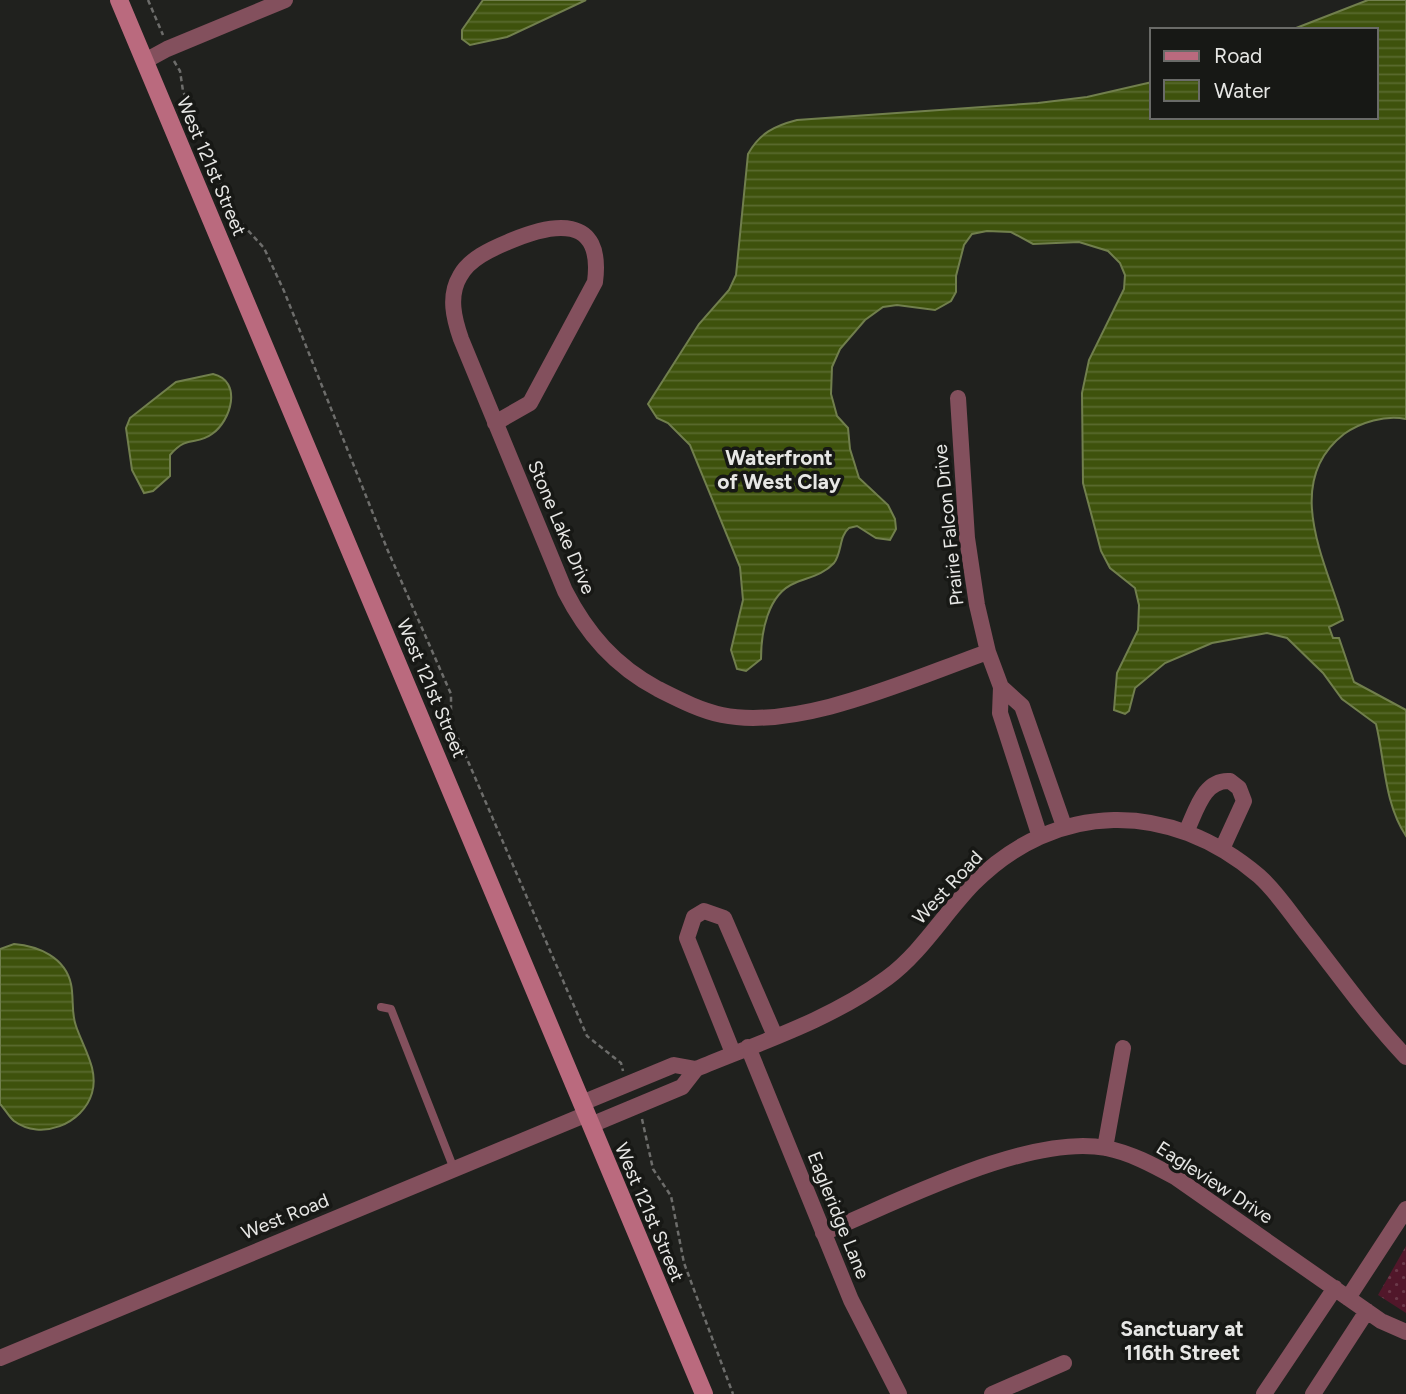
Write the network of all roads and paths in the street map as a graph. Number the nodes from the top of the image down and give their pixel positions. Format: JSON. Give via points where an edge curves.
{"nodes":[{"id":1,"x":119,"y":0,"type":"edge"},
{"id":2,"x":148,"y":0,"type":"edge"},
{"id":3,"x":285,"y":0,"type":"edge"},
{"id":4,"x":167,"y":49,"type":"junction"},
{"id":5,"x":145,"y":61,"type":"junction"},
{"id":6,"x":958,"y":398,"type":"dead end"},
{"id":7,"x":495,"y":423,"type":"junction"},
{"id":8,"x":988,"y":652,"type":"junction"},
{"id":9,"x":1001,"y":687,"type":"junction"},
{"id":10,"x":1064,"y":826,"type":"junction"},
{"id":11,"x":1186,"y":832,"type":"junction"},
{"id":12,"x":1040,"y":836,"type":"junction"},
{"id":13,"x":1222,"y":849,"type":"junction"},
{"id":14,"x":382,"y":1007,"type":"dead end"},
{"id":15,"x":775,"y":1036,"type":"junction"},
{"id":16,"x":1402,"y":1046,"type":"edge"},
{"id":17,"x":1123,"y":1048,"type":"dead end"},
{"id":18,"x":741,"y":1050,"type":"junction"},
{"id":19,"x":696,"y":1069,"type":"junction"},
{"id":20,"x":628,"y":1084,"type":"junction"},
{"id":21,"x":637,"y":1106,"type":"junction"},
{"id":22,"x":586,"y":1114,"type":"junction"},
{"id":23,"x":1105,"y":1148,"type":"junction"},
{"id":24,"x":454,"y":1169,"type":"junction"},
{"id":25,"x":1406,"y":1209,"type":"edge"},
{"id":26,"x":823,"y":1233,"type":"junction"},
{"id":27,"x":1342,"y":1293,"type":"junction"},
{"id":28,"x":1367,"y":1311,"type":"junction"},
{"id":29,"x":1406,"y":1332,"type":"edge"},
{"id":30,"x":0,"y":1358,"type":"edge"},
{"id":31,"x":1064,"y":1363,"type":"dead end"},
{"id":32,"x":704,"y":1394,"type":"edge"},
{"id":33,"x":733,"y":1394,"type":"edge"},
{"id":34,"x":899,"y":1394,"type":"edge"},
{"id":35,"x":992,"y":1394,"type":"edge"},
{"id":36,"x":1265,"y":1394,"type":"edge"},
{"id":37,"x":1313,"y":1394,"type":"edge"}],
"edges":[{"from":1,"to":5,"type":"street","name":"West 121st Street"},
{"from":2,"to":4,"type":"path"},
{"from":3,"to":4,"type":"street"},
{"from":4,"to":5,"type":"street"},
{"from":4,"to":20,"type":"path","via":[[180,71],[183,91],[233,215],[264,248],[284,291],[451,694],[451,722],[587,1036],[621,1063]]},
{"from":5,"to":22,"type":"street","name":"West 121st Street"},
{"from":6,"to":8,"type":"street","name":"Prairie Falcon Drive","via":[[971,574]]},
{"from":7,"to":7,"type":"street","name":"Stone Lake Drive","via":[[454,317],[453,295],[460,275],[493,248],[540,228],[577,231],[594,251],[595,282],[530,402]]},
{"from":7,"to":8,"type":"street","name":"Stone Lake Drive","via":[[576,613],[608,654],[673,697],[722,715],[790,716]]},
{"from":8,"to":9,"type":"street","name":"Prairie Falcon Drive"},
{"from":9,"to":10,"type":"street","name":"Prairie Falcon Drive","via":[[1022,706]]},
{"from":9,"to":12,"type":"street","name":"Prairie Falcon Drive","via":[[1000,713]]},
{"from":10,"to":11,"type":"street","name":"West Road","via":[[1127,819]]},
{"from":10,"to":12,"type":"street","name":"West Road"},
{"from":11,"to":13,"type":"street","name":"West Road"},
{"from":11,"to":13,"type":"street","via":[[1208,787],[1230,781],[1244,801]]},
{"from":12,"to":15,"type":"street","name":"West Road","via":[[1010,853],[972,885],[891,975],[834,1012]]},
{"from":13,"to":16,"type":"street","name":"West Road","via":[[1274,892]]},
{"from":14,"to":24,"type":"lane","via":[[391,1009]]},
{"from":15,"to":18,"type":"street","name":"West Road"},
{"from":15,"to":18,"type":"street","name":"Eagleridge Lane","via":[[724,918],[704,911],[694,917],[687,938]]},
{"from":17,"to":23,"type":"street"},
{"from":18,"to":19,"type":"street","name":"West Road"},
{"from":18,"to":26,"type":"street","name":"Eagleridge Lane"},
{"from":19,"to":20,"type":"street","name":"West Road","via":[[674,1065]]},
{"from":19,"to":21,"type":"street","name":"West Road","via":[[682,1087]]},
{"from":20,"to":22,"type":"street","name":"West Road"},
{"from":21,"to":22,"type":"street","name":"West Road"},
{"from":21,"to":33,"type":"path","via":[[653,1169],[671,1196],[684,1264]]},
{"from":22,"to":24,"type":"street","name":"West Road"},
{"from":22,"to":32,"type":"street","name":"West 121st Street"},
{"from":23,"to":26,"type":"street","name":"Eagleview Drive","via":[[1064,1146],[999,1161]]},
{"from":23,"to":27,"type":"street","name":"Eagleview Drive","via":[[1141,1158],[1175,1177]]},
{"from":24,"to":30,"type":"street","name":"West Road"},
{"from":25,"to":27,"type":"street"},
{"from":26,"to":34,"type":"street","name":"Eagleridge Lane"},
{"from":27,"to":28,"type":"street","name":"Eagleview Drive"},
{"from":27,"to":36,"type":"street"},
{"from":28,"to":29,"type":"street","name":"Eagleview Drive"},
{"from":28,"to":37,"type":"street"},
{"from":31,"to":35,"type":"street"}]}
